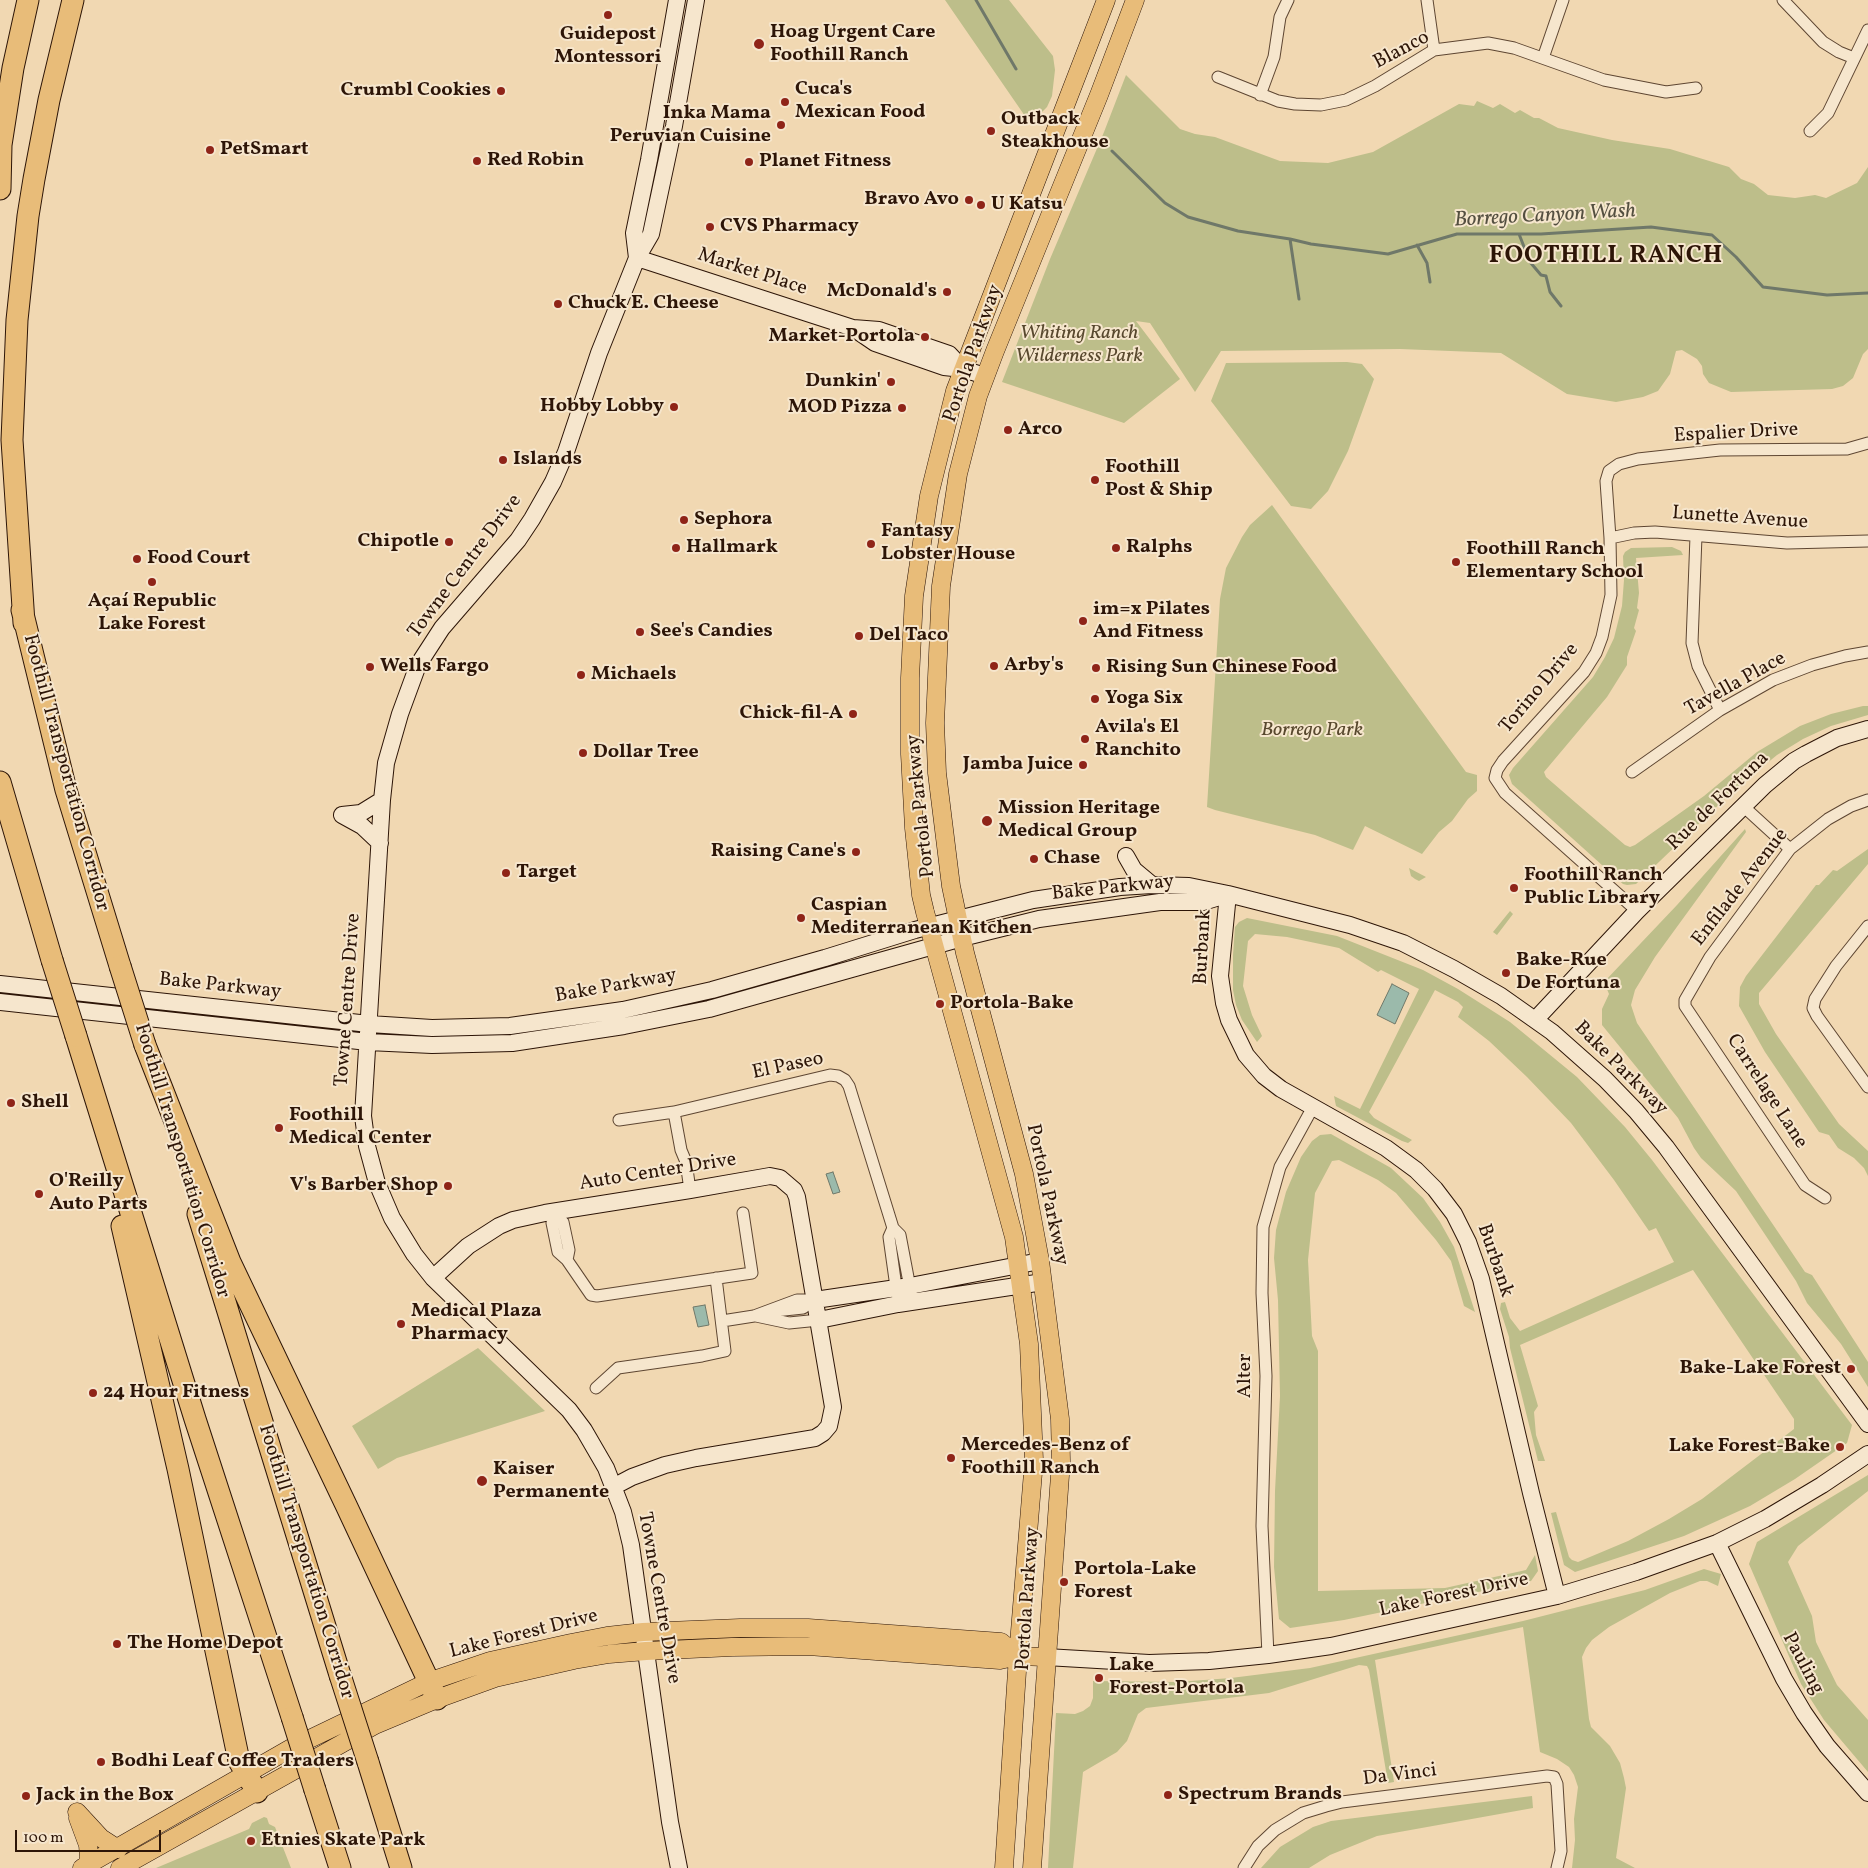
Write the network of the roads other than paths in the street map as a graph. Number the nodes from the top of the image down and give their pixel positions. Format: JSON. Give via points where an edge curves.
{"nodes":[{"id":1,"x":28,"y":0,"type":"edge"},
{"id":2,"x":73,"y":0,"type":"edge"},
{"id":3,"x":677,"y":0,"type":"edge"},
{"id":4,"x":696,"y":0,"type":"edge"},
{"id":5,"x":1106,"y":0,"type":"edge"},
{"id":6,"x":1135,"y":0,"type":"edge"},
{"id":7,"x":1288,"y":0,"type":"edge"},
{"id":8,"x":1427,"y":0,"type":"edge"},
{"id":9,"x":1563,"y":0,"type":"edge"},
{"id":10,"x":1783,"y":0,"type":"edge"},
{"id":11,"x":1868,"y":30,"type":"edge"},
{"id":12,"x":1434,"y":50,"type":"junction"},
{"id":13,"x":1544,"y":58,"type":"junction"},
{"id":14,"x":1854,"y":58,"type":"junction"},
{"id":15,"x":1218,"y":77,"type":"dead end"},
{"id":16,"x":1696,"y":88,"type":"dead end"},
{"id":17,"x":1260,"y":95,"type":"junction"},
{"id":18,"x":1810,"y":131,"type":"dead end"},
{"id":19,"x":0,"y":189,"type":"edge"},
{"id":20,"x":637,"y":258,"type":"junction"},
{"id":21,"x":963,"y":369,"type":"junction"},
{"id":22,"x":985,"y":376,"type":"junction"},
{"id":23,"x":1868,"y":443,"type":"edge"},
{"id":24,"x":0,"y":445,"type":"edge"},
{"id":25,"x":1610,"y":471,"type":"joint"},
{"id":26,"x":1696,"y":536,"type":"junction"},
{"id":27,"x":1610,"y":538,"type":"junction"},
{"id":28,"x":1868,"y":541,"type":"edge"},
{"id":29,"x":24,"y":623,"type":"junction"},
{"id":30,"x":1868,"y":652,"type":"edge"},
{"id":31,"x":1720,"y":710,"type":"junction"},
{"id":32,"x":1868,"y":730,"type":"edge"},
{"id":33,"x":1632,"y":772,"type":"dead end"},
{"id":34,"x":0,"y":782,"type":"edge"},
{"id":35,"x":382,"y":800,"type":"junction"},
{"id":36,"x":1868,"y":800,"type":"edge"},
{"id":37,"x":1743,"y":806,"type":"junction"},
{"id":38,"x":380,"y":843,"type":"junction"},
{"id":39,"x":1790,"y":849,"type":"junction"},
{"id":40,"x":1126,"y":856,"type":"dead end"},
{"id":41,"x":1152,"y":885,"type":"junction"},
{"id":42,"x":1120,"y":886,"type":"junction"},
{"id":43,"x":1228,"y":894,"type":"junction"},
{"id":44,"x":1203,"y":902,"type":"junction"},
{"id":45,"x":1637,"y":911,"type":"junction"},
{"id":46,"x":957,"y":919,"type":"junction"},
{"id":47,"x":929,"y":926,"type":"junction"},
{"id":48,"x":1868,"y":926,"type":"edge"},
{"id":49,"x":962,"y":938,"type":"junction"},
{"id":50,"x":935,"y":946,"type":"junction"},
{"id":51,"x":0,"y":984,"type":"edge"},
{"id":52,"x":712,"y":990,"type":"junction"},
{"id":53,"x":1685,"y":1000,"type":"joint"},
{"id":54,"x":0,"y":1002,"type":"edge"},
{"id":55,"x":1536,"y":1019,"type":"junction"},
{"id":56,"x":369,"y":1024,"type":"junction"},
{"id":57,"x":624,"y":1026,"type":"junction"},
{"id":58,"x":368,"y":1042,"type":"junction"},
{"id":59,"x":145,"y":1045,"type":"junction"},
{"id":60,"x":1868,"y":1087,"type":"edge"},
{"id":61,"x":1312,"y":1108,"type":"junction"},
{"id":62,"x":674,"y":1112,"type":"junction"},
{"id":63,"x":619,"y":1120,"type":"dead end"},
{"id":64,"x":115,"y":1164,"type":"junction"},
{"id":65,"x":686,"y":1191,"type":"junction"},
{"id":66,"x":1825,"y":1198,"type":"dead end"},
{"id":67,"x":743,"y":1212,"type":"dead end"},
{"id":68,"x":556,"y":1215,"type":"junction"},
{"id":69,"x":1040,"y":1261,"type":"junction"},
{"id":70,"x":1018,"y":1265,"type":"junction"},
{"id":71,"x":432,"y":1278,"type":"junction"},
{"id":72,"x":716,"y":1278,"type":"junction"},
{"id":73,"x":1043,"y":1282,"type":"junction"},
{"id":74,"x":1021,"y":1286,"type":"junction"},
{"id":75,"x":904,"y":1295,"type":"junction"},
{"id":76,"x":816,"y":1300,"type":"junction"},
{"id":77,"x":754,"y":1316,"type":"junction"},
{"id":78,"x":819,"y":1320,"type":"junction"},
{"id":79,"x":722,"y":1321,"type":"junction"},
{"id":80,"x":596,"y":1388,"type":"dead end"},
{"id":81,"x":1868,"y":1424,"type":"edge"},
{"id":82,"x":1868,"y":1454,"type":"edge"},
{"id":83,"x":613,"y":1487,"type":"junction"},
{"id":84,"x":1717,"y":1543,"type":"junction"},
{"id":85,"x":1557,"y":1596,"type":"junction"},
{"id":86,"x":644,"y":1632,"type":"junction"},
{"id":87,"x":646,"y":1652,"type":"junction"},
{"id":88,"x":1268,"y":1655,"type":"junction"},
{"id":89,"x":1018,"y":1656,"type":"junction"},
{"id":90,"x":1046,"y":1657,"type":"junction"},
{"id":91,"x":432,"y":1691,"type":"junction"},
{"id":92,"x":246,"y":1773,"type":"junction"},
{"id":93,"x":257,"y":1792,"type":"junction"},
{"id":94,"x":1868,"y":1793,"type":"edge"},
{"id":95,"x":118,"y":1849,"type":"junction"},
{"id":96,"x":84,"y":1867,"type":"edge"},
{"id":97,"x":120,"y":1868,"type":"edge"},
{"id":98,"x":340,"y":1868,"type":"edge"},
{"id":99,"x":402,"y":1868,"type":"edge"},
{"id":100,"x":679,"y":1868,"type":"edge"},
{"id":101,"x":1004,"y":1868,"type":"edge"},
{"id":102,"x":1032,"y":1868,"type":"edge"},
{"id":103,"x":1244,"y":1868,"type":"edge"},
{"id":104,"x":1557,"y":1868,"type":"edge"}],
"edges":[{"from":1,"to":19,"type":"highway","via":[[1,145]]},
{"from":2,"to":29,"type":"highway","via":[[34,179],[17,320],[12,440]]},
{"from":3,"to":20,"type":"main road","name":"Towne Centre Drive","via":[[634,233]]},
{"from":4,"to":20,"type":"main road","name":"Towne Centre Drive","via":[[652,234]]},
{"from":5,"to":21,"type":"main road","name":"Portola Parkway"},
{"from":6,"to":22,"type":"main road","name":"Portola Parkway"},
{"from":7,"to":17,"type":"street","via":[[1280,16],[1274,56]]},
{"from":8,"to":12,"type":"street"},
{"from":9,"to":13,"type":"street"},
{"from":10,"to":14,"type":"street","via":[[1823,42]]},
{"from":11,"to":14,"type":"street"},
{"from":12,"to":13,"type":"street","name":"Blanco","via":[[1488,43]]},
{"from":12,"to":17,"type":"street","name":"Blanco","via":[[1346,100],[1321,105],[1295,104]]},
{"from":13,"to":16,"type":"street","name":"Blanco","via":[[1613,82],[1666,92]]},
{"from":14,"to":18,"type":"street","via":[[1828,113]]},
{"from":15,"to":17,"type":"street","name":"Blanco"},
{"from":20,"to":21,"type":"main road","name":"Market Place","via":[[853,328],[875,343],[944,367]]},
{"from":20,"to":35,"type":"main road","name":"Towne Centre Drive","via":[[553,482],[518,540],[442,628],[418,666],[386,763]]},
{"from":21,"to":22,"type":"main road","name":"Market Place"},
{"from":21,"to":47,"type":"main road","name":"Portola Parkway","via":[[929,496],[914,596],[910,754],[921,895]]},
{"from":22,"to":46,"type":"main road","name":"Portola Parkway","via":[[958,474],[941,586],[935,722],[937,773]]},
{"from":23,"to":25,"type":"street","name":"Espalier Drive","via":[[1847,449],[1720,450],[1638,459],[1619,464]]},
{"from":24,"to":29,"type":"highway","name":"Foothill Transportation Corridor","via":[[0,465]]},
{"from":25,"to":27,"type":"street","name":"Torino Drive","via":[[1606,481]]},
{"from":26,"to":27,"type":"street","name":"Lunette Avenue","via":[[1634,533]]},
{"from":26,"to":28,"type":"street","name":"Lunette Avenue","via":[[1787,542]]},
{"from":26,"to":31,"type":"street","via":[[1692,643],[1698,666]]},
{"from":27,"to":45,"type":"street","name":"Torino Drive","via":[[1611,595],[1596,653],[1584,672],[1503,761],[1495,778],[1505,793]]},
{"from":29,"to":59,"type":"highway","name":"Foothill Transportation Corridor","bridge":true,"via":[[66,790]]},
{"from":30,"to":31,"type":"street","name":"Tavella Place","via":[[1809,666],[1773,680]]},
{"from":31,"to":33,"type":"street","name":"Tavella Place"},
{"from":32,"to":37,"type":"main road","name":"Rue de Fortuna","via":[[1837,738],[1794,761]]},
{"from":34,"to":64,"type":"highway","bridge":true},
{"from":35,"to":38,"type":"main road","name":"Towne Centre Drive"},
{"from":35,"to":38,"type":"main road","via":[[361,813],[342,815],[362,826]]},
{"from":36,"to":39,"type":"street","name":"Enfilade Avenue","via":[[1828,819]]},
{"from":37,"to":39,"type":"street"},
{"from":37,"to":45,"type":"main road","name":"Rue de Fortuna"},
{"from":38,"to":56,"type":"main road","name":"Towne Centre Drive"},
{"from":39,"to":53,"type":"street","name":"Enfilade Avenue","via":[[1710,957]]},
{"from":40,"to":41,"type":"main road","via":[[1134,870]]},
{"from":41,"to":42,"type":"main road","name":"Bake Parkway"},
{"from":41,"to":43,"type":"main road","name":"Bake Parkway","via":[[1189,886]]},
{"from":42,"to":44,"type":"main road","via":[[1150,893],[1175,892]]},
{"from":42,"to":46,"type":"main road","name":"Bake Parkway","via":[[1033,900]]},
{"from":43,"to":44,"type":"main road","name":"Bake Parkway"},
{"from":43,"to":55,"type":"main road","name":"Bake Parkway","via":[[1350,925],[1403,943],[1494,991]]},
{"from":43,"to":61,"type":"main road","name":"Burbank","via":[[1220,976],[1224,1003],[1234,1032],[1246,1055],[1264,1076]]},
{"from":44,"to":49,"type":"main road","name":"Bake Parkway","via":[[1160,902],[1039,919]]},
{"from":45,"to":55,"type":"main road","name":"Rue de Fortuna"},
{"from":46,"to":47,"type":"main road","name":"Bake Parkway"},
{"from":46,"to":49,"type":"main road","name":"Portola Parkway"},
{"from":47,"to":50,"type":"main road","name":"Portola Parkway"},
{"from":47,"to":52,"type":"main road","name":"Bake Parkway"},
{"from":48,"to":60,"type":"street","via":[[1833,972],[1813,1008]]},
{"from":49,"to":50,"type":"main road","name":"Bake Parkway"},
{"from":49,"to":69,"type":"main road","name":"Portola Parkway","via":[[1024,1174]]},
{"from":50,"to":57,"type":"main road","name":"Bake Parkway","via":[[709,1009]]},
{"from":50,"to":70,"type":"main road","name":"Portola Parkway","via":[[1014,1237]]},
{"from":51,"to":56,"type":"main road","name":"Bake Parkway"},
{"from":52,"to":56,"type":"main road","name":"Bake Parkway","via":[[623,1010],[510,1026],[432,1028]]},
{"from":52,"to":57,"type":"main road","via":[[696,1001],[655,1012]]},
{"from":53,"to":66,"type":"street","name":"Carrelage Lane","via":[[1685,1006],[1805,1186]]},
{"from":54,"to":58,"type":"main road","name":"Bake Parkway"},
{"from":55,"to":81,"type":"main road","name":"Bake Parkway","via":[[1605,1079],[1666,1147]]},
{"from":56,"to":58,"type":"main road","name":"Towne Centre Drive"},
{"from":57,"to":58,"type":"main road","name":"Bake Parkway","via":[[512,1043],[432,1045]]},
{"from":58,"to":71,"type":"main road","name":"Towne Centre Drive","via":[[363,1116],[373,1169],[392,1218]]},
{"from":59,"to":91,"type":"highway","via":[[230,1262]]},
{"from":59,"to":99,"type":"highway","name":"Foothill Transportation Corridor","bridge":true},
{"from":61,"to":85,"type":"main road","name":"Burbank","via":[[1386,1148],[1416,1170],[1454,1214],[1468,1242],[1483,1287]]},
{"from":61,"to":88,"type":"street","name":"Alter","via":[[1280,1167],[1263,1227],[1266,1376],[1262,1526]]},
{"from":62,"to":63,"type":"street","name":"El Paseo"},
{"from":62,"to":65,"type":"street"},
{"from":62,"to":75,"type":"street","name":"El Paseo","via":[[830,1075],[845,1080],[893,1228],[900,1235]]},
{"from":64,"to":92,"type":"highway","via":[[117,1202],[129,1259],[178,1469],[239,1761]]},
{"from":64,"to":98,"type":"highway","bridge":true},
{"from":65,"to":68,"type":"main road","name":"Auto Center Drive"},
{"from":65,"to":76,"type":"main road","name":"Auto Center Drive","via":[[770,1176],[787,1182],[797,1197]]},
{"from":67,"to":72,"type":"street","via":[[752,1273]]},
{"from":68,"to":71,"type":"main road","name":"Auto Center Drive","via":[[514,1220],[499,1226],[468,1246]]},
{"from":68,"to":72,"type":"street","via":[[563,1222],[569,1250],[567,1260],[592,1295]]},
{"from":69,"to":70,"type":"main road"},
{"from":69,"to":73,"type":"main road","name":"Portola Parkway"},
{"from":70,"to":74,"type":"main road","name":"Portola Parkway"},
{"from":70,"to":75,"type":"main road"},
{"from":71,"to":83,"type":"main road","name":"Towne Centre Drive","via":[[568,1410],[596,1448]]},
{"from":72,"to":79,"type":"street"},
{"from":73,"to":74,"type":"main road"},
{"from":73,"to":90,"type":"main road","name":"Portola Parkway","via":[[1060,1419],[1061,1461]]},
{"from":74,"to":75,"type":"main road"},
{"from":74,"to":89,"type":"main road","name":"Portola Parkway","via":[[1029,1344],[1034,1460]]},
{"from":75,"to":76,"type":"main road"},
{"from":75,"to":78,"type":"main road"},
{"from":76,"to":77,"type":"street","via":[[797,1300]]},
{"from":76,"to":78,"type":"main road","name":"Auto Center Drive"},
{"from":77,"to":78,"type":"street","via":[[789,1323]]},
{"from":77,"to":79,"type":"street"},
{"from":78,"to":83,"type":"main road","name":"Auto Center Drive","via":[[833,1408],[829,1426],[823,1433],[815,1438],[665,1464]]},
{"from":79,"to":80,"type":"street","via":[[725,1351],[618,1368]]},
{"from":82,"to":84,"type":"main road","name":"Lake Forest Drive","via":[[1790,1504]]},
{"from":83,"to":86,"type":"main road","name":"Towne Centre Drive","via":[[631,1545]]},
{"from":84,"to":85,"type":"main road","name":"Lake Forest Drive"},
{"from":84,"to":94,"type":"main road","name":"Pauling","via":[[1804,1714]]},
{"from":85,"to":88,"type":"main road","name":"Lake Forest Drive","via":[[1331,1646]]},
{"from":86,"to":87,"type":"main road","name":"Towne Centre Drive"},
{"from":86,"to":89,"type":"main road","name":"Lake Forest Drive","via":[[808,1628],[1001,1642]]},
{"from":86,"to":91,"type":"main road","name":"Lake Forest Drive","via":[[589,1639],[499,1659]]},
{"from":87,"to":89,"type":"main road","name":"Lake Forest Drive","via":[[808,1646],[1000,1660]]},
{"from":87,"to":91,"type":"main road","name":"Lake Forest Drive","via":[[609,1654]]},
{"from":87,"to":100,"type":"main road","name":"Towne Centre Drive"},
{"from":88,"to":90,"type":"main road","name":"Lake Forest Drive","via":[[1150,1662]]},
{"from":89,"to":90,"type":"main road","name":"Lake Forest Drive"},
{"from":89,"to":101,"type":"main road","name":"Portola Parkway"},
{"from":90,"to":102,"type":"main road","name":"Portola Parkway"},
{"from":91,"to":92,"type":"main road","name":"Lake Forest Drive","via":[[294,1747]]},
{"from":91,"to":93,"type":"main road","name":"Lake Forest Drive"},
{"from":92,"to":93,"type":"highway"},
{"from":92,"to":95,"type":"main road","name":"Lake Forest Drive"},
{"from":93,"to":97,"type":"main road","name":"Lake Forest Drive"},
{"from":95,"to":96,"type":"main road","name":"Lake Forest Drive"},
{"from":95,"to":96,"type":"main road","via":[[101,1838],[77,1812],[88,1845],[89,1858]]},
{"from":103,"to":104,"type":"street","name":"Da Vinci","via":[[1258,1846],[1276,1830],[1303,1814],[1326,1806],[1548,1776],[1554,1777],[1557,1784],[1561,1851]]}]}
